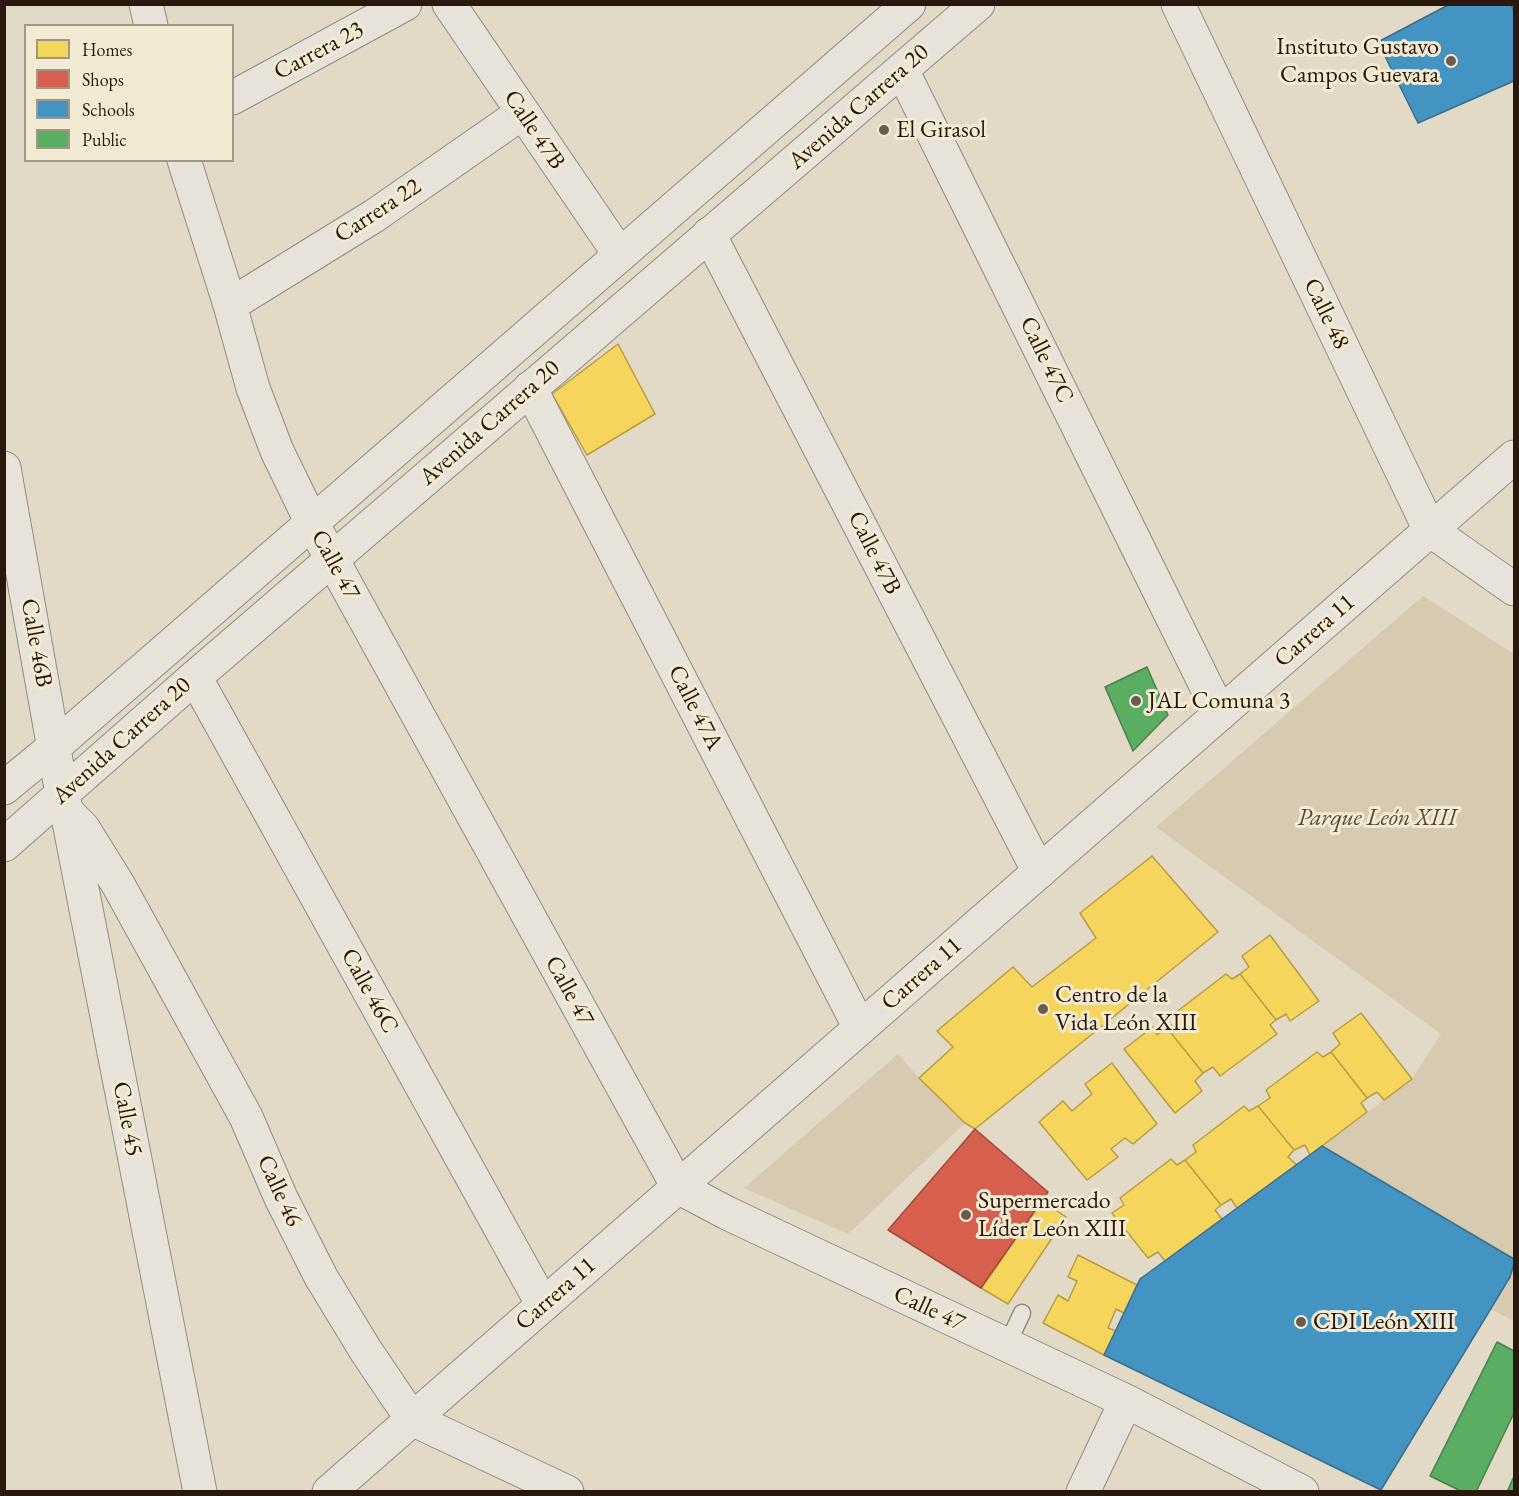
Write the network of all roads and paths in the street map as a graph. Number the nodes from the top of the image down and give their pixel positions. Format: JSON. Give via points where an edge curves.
{"nodes":[{"id":1,"x":146,"y":4,"type":"edge"},
{"id":2,"x":405,"y":4,"type":"edge"},
{"id":3,"x":449,"y":4,"type":"edge"},
{"id":4,"x":978,"y":4,"type":"edge"},
{"id":5,"x":1178,"y":4,"type":"edge"},
{"id":6,"x":890,"y":11,"type":"edge"},
{"id":7,"x":151,"y":24,"type":"edge"},
{"id":8,"x":902,"y":70,"type":"junction"},
{"id":9,"x":234,"y":97,"type":"edge"},
{"id":10,"x":522,"y":113,"type":"junction"},
{"id":11,"x":185,"y":162,"type":"edge"},
{"id":12,"x":709,"y":234,"type":"junction"},
{"id":13,"x":620,"y":255,"type":"junction"},
{"id":14,"x":230,"y":305,"type":"junction"},
{"id":15,"x":530,"y":388,"type":"junction"},
{"id":16,"x":1515,"y":457,"type":"edge"},
{"id":17,"x":4,"y":468,"type":"edge"},
{"id":18,"x":312,"y":523,"type":"junction"},
{"id":19,"x":1430,"y":530,"type":"junction"},
{"id":20,"x":331,"y":559,"type":"junction"},
{"id":21,"x":1515,"y":590,"type":"edge"},
{"id":22,"x":195,"y":676,"type":"junction"},
{"id":23,"x":1220,"y":714,"type":"junction"},
{"id":24,"x":55,"y":746,"type":"junction"},
{"id":25,"x":4,"y":788,"type":"edge"},
{"id":26,"x":65,"y":803,"type":"junction"},
{"id":27,"x":4,"y":845,"type":"edge"},
{"id":28,"x":1039,"y":872,"type":"junction"},
{"id":29,"x":860,"y":1028,"type":"junction"},
{"id":30,"x":678,"y":1187,"type":"junction"},
{"id":31,"x":543,"y":1305,"type":"junction"},
{"id":32,"x":1022,"y":1313,"type":"dead end"},
{"id":33,"x":1007,"y":1345,"type":"junction"},
{"id":34,"x":1126,"y":1401,"type":"junction"},
{"id":35,"x":412,"y":1419,"type":"junction"},
{"id":36,"x":200,"y":1491,"type":"edge"},
{"id":37,"x":329,"y":1491,"type":"edge"},
{"id":38,"x":567,"y":1491,"type":"edge"},
{"id":39,"x":1083,"y":1491,"type":"edge"},
{"id":40,"x":1302,"y":1491,"type":"edge"}],
"edges":[{"from":1,"to":7,"type":"street"},
{"from":2,"to":9,"type":"street","name":"Carrera 23"},
{"from":3,"to":10,"type":"street","name":"Calle 47B"},
{"from":4,"to":8,"type":"street","name":"Avenida Carrera 20"},
{"from":5,"to":19,"type":"street","name":"Calle 48"},
{"from":6,"to":8,"type":"street","name":"Calle 47C"},
{"from":6,"to":13,"type":"street","name":"Avenida Carrera 20"},
{"from":8,"to":12,"type":"street","name":"Avenida Carrera 20"},
{"from":8,"to":23,"type":"street","name":"Calle 47C"},
{"from":10,"to":13,"type":"street","name":"Calle 47B"},
{"from":10,"to":14,"type":"street","name":"Carrera 22","via":[[374,216]]},
{"from":11,"to":14,"type":"street","name":"Calle 47"},
{"from":12,"to":15,"type":"street","name":"Avenida Carrera 20"},
{"from":12,"to":28,"type":"street","name":"Calle 47B"},
{"from":13,"to":18,"type":"street","name":"Avenida Carrera 20"},
{"from":14,"to":18,"type":"street","name":"Calle 47","via":[[253,388],[277,451]]},
{"from":15,"to":20,"type":"street","name":"Avenida Carrera 20"},
{"from":15,"to":29,"type":"street","name":"Calle 47A"},
{"from":16,"to":19,"type":"street","name":"Carrera 11"},
{"from":17,"to":24,"type":"street","name":"Calle 46B"},
{"from":18,"to":20,"type":"street","name":"Calle 47"},
{"from":18,"to":24,"type":"street","name":"Avenida Carrera 20"},
{"from":19,"to":21,"type":"street","name":"Calle 48"},
{"from":19,"to":23,"type":"street","name":"Carrera 11"},
{"from":20,"to":22,"type":"street","name":"Avenida Carrera 20"},
{"from":20,"to":30,"type":"street","name":"Calle 47"},
{"from":22,"to":26,"type":"street","name":"Avenida Carrera 20"},
{"from":22,"to":31,"type":"street","name":"Calle 46C"},
{"from":23,"to":28,"type":"street","name":"Carrera 11"},
{"from":24,"to":25,"type":"street","name":"Avenida Carrera 20"},
{"from":24,"to":26,"type":"street","name":"Calle 45"},
{"from":26,"to":27,"type":"street","name":"Avenida Carrera 20"},
{"from":26,"to":35,"type":"street","name":"Calle 46","via":[[120,886],[246,1117],[321,1277]]},
{"from":26,"to":36,"type":"street","name":"Calle 45"},
{"from":28,"to":29,"type":"street","name":"Carrera 11"},
{"from":29,"to":30,"type":"street","name":"Carrera 11"},
{"from":30,"to":31,"type":"street","name":"Carrera 11"},
{"from":30,"to":33,"type":"street","name":"Calle 47"},
{"from":31,"to":35,"type":"street","name":"Carrera 11"},
{"from":32,"to":33,"type":"lane"},
{"from":33,"to":34,"type":"street","name":"Calle 47"},
{"from":34,"to":39,"type":"street"},
{"from":34,"to":40,"type":"street","name":"Calle 47"},
{"from":35,"to":37,"type":"street","name":"Carrera 11"},
{"from":35,"to":38,"type":"street"}]}
